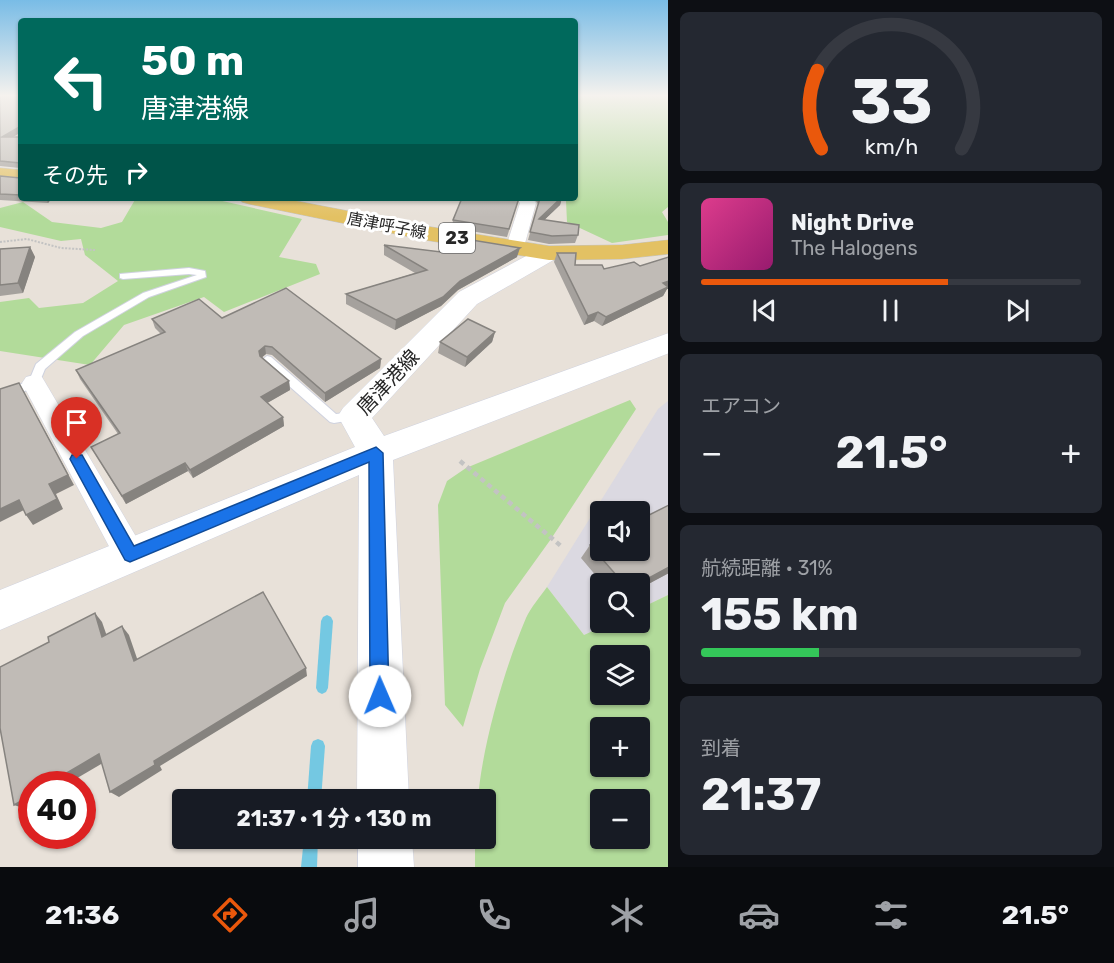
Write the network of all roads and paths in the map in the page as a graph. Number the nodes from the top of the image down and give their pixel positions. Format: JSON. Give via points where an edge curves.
{"nodes":[{"id":1,"x":0,"y":174,"type":"edge"},
{"id":2,"x":18,"y":176,"type":"edge"},
{"id":3,"x":264,"y":201,"type":"edge"},
{"id":4,"x":526,"y":201,"type":"edge"},
{"id":5,"x":0,"y":242,"type":"edge"},
{"id":6,"x":515,"y":247,"type":"junction"},
{"id":7,"x":668,"y":247,"type":"edge"},
{"id":8,"x":96,"y":250,"type":"dead end"},
{"id":9,"x":549,"y":253,"type":"junction"},
{"id":10,"x":123,"y":276,"type":"dead end"},
{"id":11,"x":668,"y":342,"type":"edge"},
{"id":12,"x":267,"y":360,"type":"edge"},
{"id":13,"x":34,"y":383,"type":"junction"},
{"id":14,"x":0,"y":396,"type":"edge"},
{"id":15,"x":354,"y":416,"type":"junction"},
{"id":16,"x":376,"y":453,"type":"junction"},
{"id":17,"x":460,"y":461,"type":"dead end"},
{"id":18,"x":561,"y":546,"type":"dead end"},
{"id":19,"x":130,"y":555,"type":"junction"},
{"id":20,"x":0,"y":610,"type":"edge"},
{"id":21,"x":383,"y":789,"type":"edge"},
{"id":22,"x":385,"y":849,"type":"edge"},
{"id":23,"x":386,"y":867,"type":"edge"}],
"edges":[{"from":1,"to":2,"type":"main road"},
{"from":3,"to":6,"type":"main road","name":"唐津呼子線","number":"23"},
{"from":4,"to":6,"type":"street"},
{"from":5,"to":8,"type":"path","via":[[27,240],[61,249]]},
{"from":6,"to":9,"type":"main road","name":"唐津呼子線","number":"23"},
{"from":7,"to":9,"type":"main road","name":"唐津呼子線","number":"23"},
{"from":9,"to":15,"type":"main road","name":"唐津港線","via":[[468,298]]},
{"from":10,"to":13,"type":"lane","via":[[202,273],[201,277],[146,295],[79,334],[40,367]]},
{"from":11,"to":16,"type":"main road"},
{"from":12,"to":15,"type":"lane","via":[[334,419]]},
{"from":13,"to":14,"type":"lane"},
{"from":13,"to":19,"type":"street"},
{"from":15,"to":16,"type":"main road","name":"唐津港線"},
{"from":16,"to":19,"type":"main road"},
{"from":16,"to":21,"type":"main road"},
{"from":17,"to":18,"type":"path"},
{"from":19,"to":20,"type":"main road"},
{"from":22,"to":23,"type":"main road"}]}
